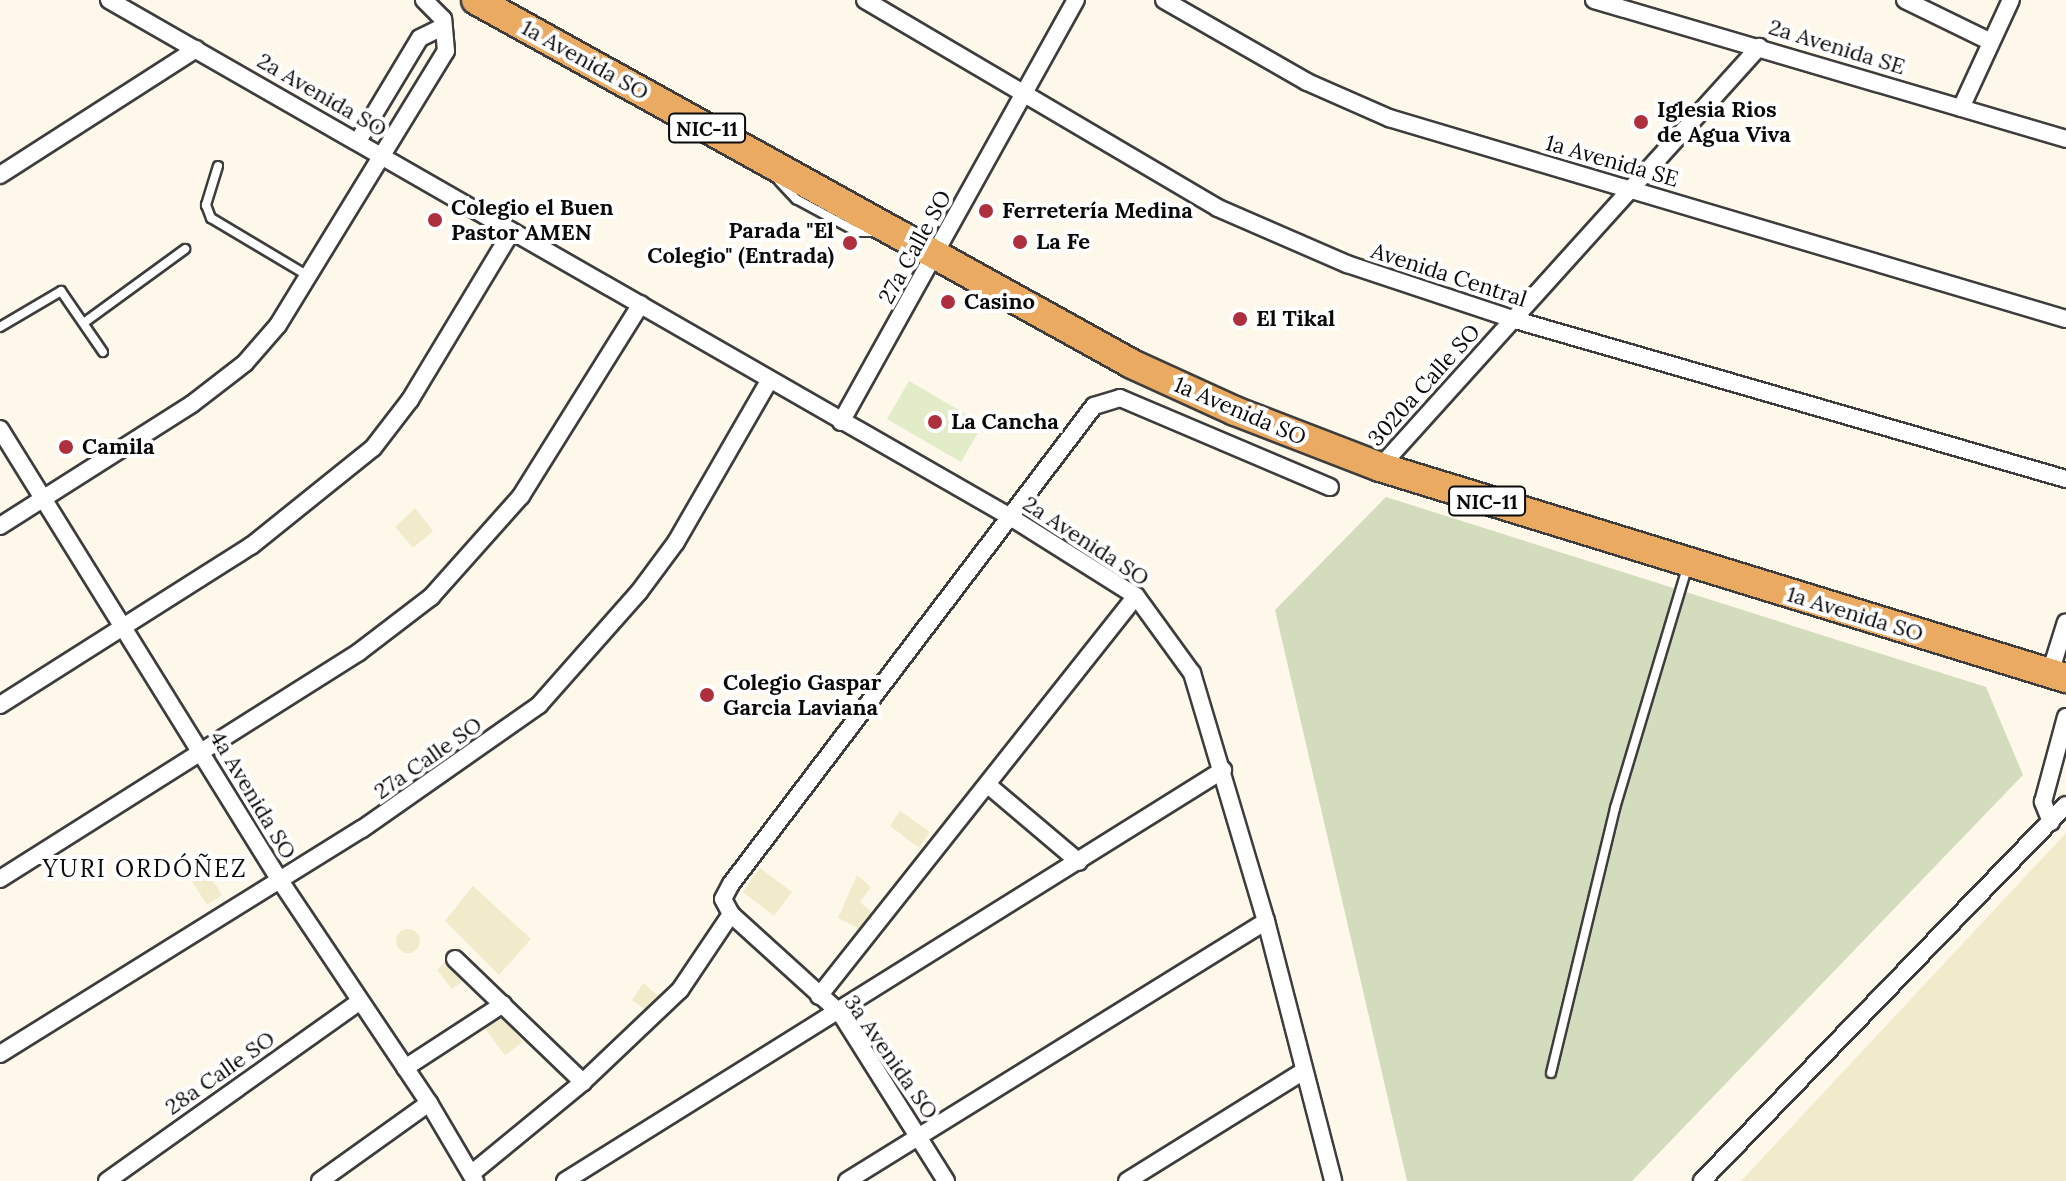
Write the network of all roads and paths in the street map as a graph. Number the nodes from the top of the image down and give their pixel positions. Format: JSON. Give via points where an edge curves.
{"nodes":[{"id":1,"x":109,"y":0,"type":"edge"},
{"id":2,"x":424,"y":0,"type":"edge"},
{"id":3,"x":476,"y":0,"type":"edge"},
{"id":4,"x":865,"y":0,"type":"edge"},
{"id":5,"x":1076,"y":0,"type":"edge"},
{"id":6,"x":1164,"y":0,"type":"edge"},
{"id":7,"x":1594,"y":0,"type":"edge"},
{"id":8,"x":1905,"y":0,"type":"edge"},
{"id":9,"x":2011,"y":0,"type":"edge"},
{"id":10,"x":443,"y":27,"type":"junction"},
{"id":11,"x":1989,"y":41,"type":"junction"},
{"id":12,"x":1759,"y":47,"type":"junction"},
{"id":13,"x":196,"y":49,"type":"junction"},
{"id":14,"x":1025,"y":91,"type":"junction"},
{"id":15,"x":1961,"y":108,"type":"junction"},
{"id":16,"x":2066,"y":139,"type":"edge"},
{"id":17,"x":358,"y":141,"type":"junction"},
{"id":18,"x":383,"y":155,"type":"junction"},
{"id":19,"x":218,"y":166,"type":"dead end"},
{"id":20,"x":0,"y":175,"type":"edge"},
{"id":21,"x":1634,"y":191,"type":"junction"},
{"id":22,"x":512,"y":231,"type":"junction"},
{"id":23,"x":185,"y":249,"type":"dead end"},
{"id":24,"x":937,"y":254,"type":"junction"},
{"id":25,"x":311,"y":278,"type":"junction"},
{"id":26,"x":641,"y":304,"type":"junction"},
{"id":27,"x":1512,"y":319,"type":"junction"},
{"id":28,"x":2066,"y":319,"type":"edge"},
{"id":29,"x":85,"y":322,"type":"junction"},
{"id":30,"x":0,"y":327,"type":"edge"},
{"id":31,"x":103,"y":352,"type":"dead end"},
{"id":32,"x":769,"y":381,"type":"junction"},
{"id":33,"x":841,"y":422,"type":"junction"},
{"id":34,"x":0,"y":429,"type":"edge"},
{"id":35,"x":1380,"y":467,"type":"junction"},
{"id":36,"x":2066,"y":479,"type":"edge"},
{"id":37,"x":1330,"y":487,"type":"dead end"},
{"id":38,"x":44,"y":498,"type":"junction"},
{"id":39,"x":1012,"y":518,"type":"junction"},
{"id":40,"x":0,"y":526,"type":"edge"},
{"id":41,"x":1688,"y":564,"type":"junction"},
{"id":42,"x":1136,"y":596,"type":"junction"},
{"id":43,"x":2066,"y":622,"type":"edge"},
{"id":44,"x":125,"y":628,"type":"junction"},
{"id":45,"x":2058,"y":676,"type":"edge"},
{"id":46,"x":0,"y":705,"type":"edge"},
{"id":47,"x":2066,"y":717,"type":"edge"},
{"id":48,"x":202,"y":753,"type":"junction"},
{"id":49,"x":1223,"y":770,"type":"junction"},
{"id":50,"x":988,"y":785,"type":"junction"},
{"id":51,"x":2066,"y":805,"type":"edge"},
{"id":52,"x":2051,"y":822,"type":"junction"},
{"id":53,"x":1079,"y":862,"type":"junction"},
{"id":54,"x":0,"y":879,"type":"edge"},
{"id":55,"x":279,"y":879,"type":"junction"},
{"id":56,"x":731,"y":914,"type":"junction"},
{"id":57,"x":1266,"y":921,"type":"junction"},
{"id":58,"x":455,"y":959,"type":"dead end"},
{"id":59,"x":819,"y":996,"type":"junction"},
{"id":60,"x":359,"y":1002,"type":"junction"},
{"id":61,"x":503,"y":1004,"type":"junction"},
{"id":62,"x":840,"y":1013,"type":"junction"},
{"id":63,"x":0,"y":1054,"type":"edge"},
{"id":64,"x":405,"y":1068,"type":"junction"},
{"id":65,"x":1304,"y":1071,"type":"junction"},
{"id":66,"x":1551,"y":1073,"type":"dead end"},
{"id":67,"x":583,"y":1082,"type":"junction"},
{"id":68,"x":429,"y":1103,"type":"junction"},
{"id":69,"x":919,"y":1136,"type":"junction"},
{"id":70,"x":473,"y":1178,"type":"edge"},
{"id":71,"x":107,"y":1181,"type":"edge"},
{"id":72,"x":320,"y":1181,"type":"edge"},
{"id":73,"x":565,"y":1181,"type":"edge"},
{"id":74,"x":847,"y":1181,"type":"edge"},
{"id":75,"x":946,"y":1181,"type":"edge"},
{"id":76,"x":1127,"y":1181,"type":"edge"},
{"id":77,"x":1333,"y":1181,"type":"edge"},
{"id":78,"x":1702,"y":1181,"type":"edge"}],
"edges":[{"from":1,"to":13,"type":"street","name":"2a Avenida SO"},
{"from":2,"to":10,"type":"street","via":[[439,10]]},
{"from":3,"to":24,"type":"highway","name":"1a Avenida SO","number":"NIC-11"},
{"from":4,"to":14,"type":"street","name":"Avenida Central"},
{"from":5,"to":14,"type":"street","name":"27a Calle SO"},
{"from":6,"to":21,"type":"street","name":"1a Avenida SE","via":[[1307,82],[1389,118]]},
{"from":7,"to":12,"type":"street","name":"2a Avenida SE"},
{"from":8,"to":11,"type":"street"},
{"from":9,"to":11,"type":"street"},
{"from":10,"to":17,"type":"street","via":[[420,38]]},
{"from":10,"to":18,"type":"street","via":[[446,51]]},
{"from":11,"to":15,"type":"street"},
{"from":12,"to":15,"type":"street","name":"2a Avenida SE"},
{"from":12,"to":21,"type":"street","name":"3020a Calle SO"},
{"from":13,"to":17,"type":"street","name":"2a Avenida SO"},
{"from":13,"to":20,"type":"street"},
{"from":14,"to":24,"type":"street","name":"27a Calle SO"},
{"from":14,"to":27,"type":"street","name":"Avenida Central","via":[[1218,208],[1347,264]]},
{"from":15,"to":16,"type":"street","name":"2a Avenida SE"},
{"from":17,"to":18,"type":"street","name":"2a Avenida SO"},
{"from":18,"to":22,"type":"street","name":"2a Avenida SO"},
{"from":18,"to":25,"type":"street"},
{"from":19,"to":25,"type":"lane","via":[[206,205],[211,218]]},
{"from":21,"to":27,"type":"street","name":"3020a Calle SO"},
{"from":21,"to":28,"type":"street","name":"1a Avenida SE"},
{"from":22,"to":26,"type":"street","name":"2a Avenida SO"},
{"from":22,"to":44,"type":"street","via":[[410,400],[373,448],[251,546]]},
{"from":23,"to":29,"type":"lane"},
{"from":24,"to":33,"type":"street","name":"27a Calle SO"},
{"from":24,"to":35,"type":"highway","name":"1a Avenida SO","number":"NIC-11","via":[[1132,364]]},
{"from":25,"to":38,"type":"street","via":[[245,363],[147,436]]},
{"from":26,"to":32,"type":"street","name":"2a Avenida SO"},
{"from":26,"to":48,"type":"street","via":[[521,496],[442,586],[359,652]]},
{"from":27,"to":35,"type":"street","name":"3020a Calle SO"},
{"from":27,"to":36,"type":"street","name":"Avenida Central"},
{"from":29,"to":30,"type":"lane","via":[[65,293],[56,291]]},
{"from":29,"to":31,"type":"lane"},
{"from":32,"to":33,"type":"street","name":"2a Avenida SO"},
{"from":32,"to":55,"type":"street","name":"27a Calle SO","via":[[676,542],[539,705],[433,783]]},
{"from":33,"to":39,"type":"street","name":"2a Avenida SO"},
{"from":34,"to":38,"type":"street","name":"4a Avenida SO"},
{"from":35,"to":41,"type":"highway","name":"1a Avenida SO","number":"NIC-11"},
{"from":37,"to":39,"type":"street","via":[[1120,398],[1105,399],[1094,406]]},
{"from":38,"to":40,"type":"street"},
{"from":38,"to":44,"type":"street","name":"4a Avenida SO"},
{"from":39,"to":42,"type":"street","name":"2a Avenida SO"},
{"from":39,"to":56,"type":"street","name":"3a Avenida SO","via":[[723,899]]},
{"from":41,"to":45,"type":"highway","name":"1a Avenida SO","number":"NIC-11"},
{"from":41,"to":66,"type":"lane","via":[[1615,808]]},
{"from":42,"to":49,"type":"street","name":"2a Avenida SO","via":[[1192,673]]},
{"from":42,"to":50,"type":"street"},
{"from":43,"to":45,"type":"street"},
{"from":44,"to":46,"type":"street"},
{"from":44,"to":48,"type":"street","name":"4a Avenida SO"},
{"from":47,"to":52,"type":"street","via":[[2043,802]]},
{"from":48,"to":54,"type":"street"},
{"from":48,"to":55,"type":"street","name":"4a Avenida SO"},
{"from":49,"to":53,"type":"street"},
{"from":49,"to":57,"type":"street","name":"2a Avenida SO"},
{"from":50,"to":53,"type":"street"},
{"from":50,"to":59,"type":"street"},
{"from":51,"to":52,"type":"street"},
{"from":52,"to":78,"type":"street"},
{"from":53,"to":62,"type":"street"},
{"from":55,"to":60,"type":"street","name":"4a Avenida SO"},
{"from":55,"to":63,"type":"street","name":"27a Calle SO"},
{"from":56,"to":59,"type":"street","name":"3a Avenida SO"},
{"from":56,"to":67,"type":"street","via":[[680,990]]},
{"from":57,"to":65,"type":"street","name":"2a Avenida SO"},
{"from":57,"to":69,"type":"street"},
{"from":58,"to":61,"type":"street"},
{"from":59,"to":62,"type":"street","name":"3a Avenida SO"},
{"from":60,"to":64,"type":"street","name":"4a Avenida SO"},
{"from":60,"to":71,"type":"street","name":"28a Calle SO"},
{"from":61,"to":64,"type":"street"},
{"from":61,"to":67,"type":"street"},
{"from":62,"to":69,"type":"street","name":"3a Avenida SO"},
{"from":62,"to":73,"type":"street"},
{"from":64,"to":68,"type":"street","name":"4a Avenida SO"},
{"from":65,"to":76,"type":"street"},
{"from":65,"to":77,"type":"street","name":"2a Avenida SO"},
{"from":67,"to":70,"type":"street"},
{"from":68,"to":70,"type":"street","name":"4a Avenida SO"},
{"from":68,"to":72,"type":"street"},
{"from":69,"to":74,"type":"street"},
{"from":69,"to":75,"type":"street","name":"3a Avenida SO"}]}
